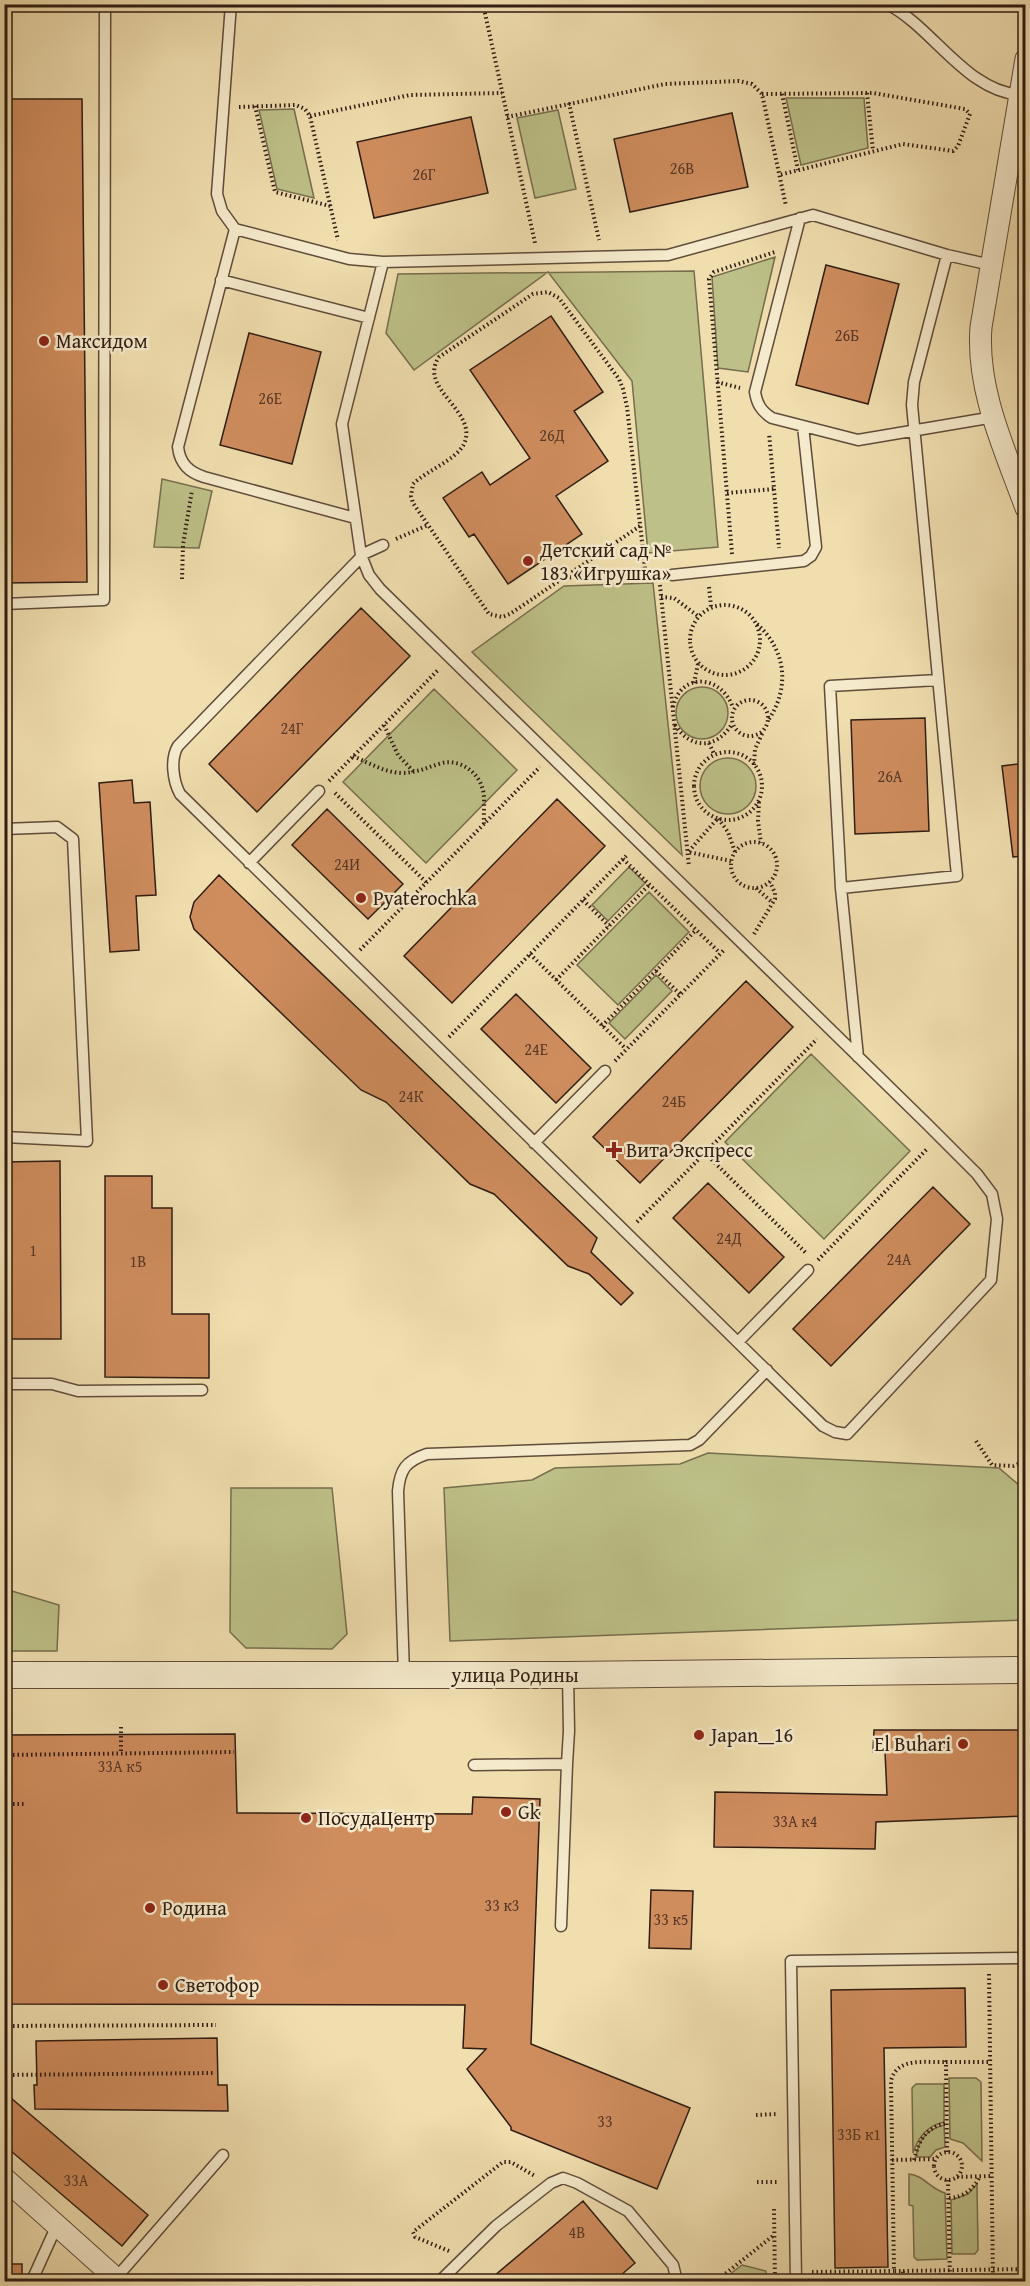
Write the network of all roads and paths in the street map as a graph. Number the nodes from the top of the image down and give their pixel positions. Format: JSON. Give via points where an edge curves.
{"nodes":[{"id":1,"x":105,"y":4,"type":"edge"},
{"id":2,"x":231,"y":4,"type":"edge"},
{"id":3,"x":483,"y":4,"type":"edge"},
{"id":4,"x":887,"y":4,"type":"edge"},
{"id":5,"x":1026,"y":59,"type":"edge"},
{"id":6,"x":502,"y":93,"type":"junction"},
{"id":7,"x":867,"y":93,"type":"junction"},
{"id":8,"x":762,"y":94,"type":"junction"},
{"id":9,"x":782,"y":94,"type":"junction"},
{"id":10,"x":1022,"y":95,"type":"edge"},
{"id":11,"x":569,"y":103,"type":"junction"},
{"id":12,"x":255,"y":106,"type":"junction"},
{"id":13,"x":224,"y":108,"type":"junction"},
{"id":14,"x":310,"y":116,"type":"junction"},
{"id":15,"x":507,"y":117,"type":"junction"},
{"id":16,"x":873,"y":151,"type":"junction"},
{"id":17,"x":798,"y":170,"type":"junction"},
{"id":18,"x":779,"y":175,"type":"junction"},
{"id":19,"x":330,"y":206,"type":"junction"},
{"id":20,"x":795,"y":219,"type":"junction"},
{"id":21,"x":235,"y":229,"type":"junction"},
{"id":22,"x":793,"y":247,"type":"junction"},
{"id":23,"x":946,"y":255,"type":"junction"},
{"id":24,"x":342,"y":257,"type":"junction"},
{"id":25,"x":603,"y":257,"type":"junction"},
{"id":26,"x":538,"y":259,"type":"junction"},
{"id":27,"x":383,"y":262,"type":"junction"},
{"id":28,"x":991,"y":265,"type":"junction"},
{"id":29,"x":221,"y":280,"type":"junction"},
{"id":30,"x":369,"y":318,"type":"junction"},
{"id":31,"x":717,"y":382,"type":"junction"},
{"id":32,"x":755,"y":392,"type":"junction"},
{"id":33,"x":768,"y":416,"type":"junction"},
{"id":34,"x":994,"y":417,"type":"junction"},
{"id":35,"x":803,"y":426,"type":"junction"},
{"id":36,"x":915,"y":431,"type":"junction"},
{"id":37,"x":196,"y":474,"type":"junction"},
{"id":38,"x":774,"y":489,"type":"junction"},
{"id":39,"x":727,"y":493,"type":"junction"},
{"id":40,"x":1026,"y":508,"type":"edge"},
{"id":41,"x":355,"y":518,"type":"junction"},
{"id":42,"x":428,"y":525,"type":"junction"},
{"id":43,"x":640,"y":526,"type":"junction"},
{"id":44,"x":383,"y":545,"type":"joint"},
{"id":45,"x":361,"y":556,"type":"junction"},
{"id":46,"x":781,"y":564,"type":"junction"},
{"id":47,"x":734,"y":568,"type":"junction"},
{"id":48,"x":645,"y":569,"type":"junction"},
{"id":49,"x":672,"y":575,"type":"joint"},
{"id":50,"x":564,"y":578,"type":"junction"},
{"id":51,"x":182,"y":579,"type":"dead end"},
{"id":52,"x":663,"y":584,"type":"dead end"},
{"id":53,"x":661,"y":597,"type":"junction"},
{"id":54,"x":4,"y":604,"type":"edge"},
{"id":55,"x":698,"y":616,"type":"junction"},
{"id":56,"x":755,"y":621,"type":"junction"},
{"id":57,"x":450,"y":658,"type":"junction"},
{"id":58,"x":698,"y":664,"type":"junction"},
{"id":59,"x":938,"y":680,"type":"junction"},
{"id":60,"x":694,"y":683,"type":"junction"},
{"id":61,"x":734,"y":708,"type":"junction"},
{"id":62,"x":672,"y":710,"type":"junction"},
{"id":63,"x":768,"y":720,"type":"junction"},
{"id":64,"x":674,"y":722,"type":"junction"},
{"id":65,"x":732,"y":724,"type":"junction"},
{"id":66,"x":384,"y":725,"type":"junction"},
{"id":67,"x":765,"y":729,"type":"junction"},
{"id":68,"x":709,"y":743,"type":"junction"},
{"id":69,"x":714,"y":754,"type":"junction"},
{"id":70,"x":353,"y":756,"type":"junction"},
{"id":71,"x":551,"y":756,"type":"junction"},
{"id":72,"x":754,"y":765,"type":"junction"},
{"id":73,"x":415,"y":772,"type":"junction"},
{"id":74,"x":323,"y":787,"type":"junction"},
{"id":75,"x":760,"y":798,"type":"junction"},
{"id":76,"x":718,"y":818,"type":"junction"},
{"id":77,"x":484,"y":825,"type":"junction"},
{"id":78,"x":4,"y":829,"type":"edge"},
{"id":79,"x":639,"y":843,"type":"junction"},
{"id":80,"x":761,"y":843,"type":"junction"},
{"id":81,"x":687,"y":852,"type":"junction"},
{"id":82,"x":735,"y":852,"type":"junction"},
{"id":83,"x":623,"y":859,"type":"junction"},
{"id":84,"x":732,"y":861,"type":"junction"},
{"id":85,"x":249,"y":863,"type":"junction"},
{"id":86,"x":770,"y":882,"type":"junction"},
{"id":87,"x":427,"y":883,"type":"junction"},
{"id":88,"x":650,"y":884,"type":"junction"},
{"id":89,"x":756,"y":888,"type":"junction"},
{"id":90,"x":841,"y":888,"type":"junction"},
{"id":91,"x":692,"y":894,"type":"junction"},
{"id":92,"x":583,"y":900,"type":"junction"},
{"id":93,"x":773,"y":903,"type":"junction"},
{"id":94,"x":609,"y":926,"type":"junction"},
{"id":95,"x":696,"y":930,"type":"junction"},
{"id":96,"x":736,"y":937,"type":"junction"},
{"id":97,"x":746,"y":947,"type":"junction"},
{"id":98,"x":720,"y":953,"type":"junction"},
{"id":99,"x":530,"y":954,"type":"junction"},
{"id":100,"x":349,"y":962,"type":"junction"},
{"id":101,"x":656,"y":971,"type":"junction"},
{"id":102,"x":556,"y":980,"type":"junction"},
{"id":103,"x":680,"y":994,"type":"junction"},
{"id":104,"x":602,"y":1026,"type":"junction"},
{"id":105,"x":828,"y":1028,"type":"junction"},
{"id":106,"x":438,"y":1048,"type":"junction"},
{"id":107,"x":627,"y":1049,"type":"junction"},
{"id":108,"x":858,"y":1057,"type":"junction"},
{"id":109,"x":605,"y":1071,"type":"joint"},
{"id":110,"x":4,"y":1137,"type":"edge"},
{"id":111,"x":939,"y":1137,"type":"junction"},
{"id":112,"x":534,"y":1143,"type":"junction"},
{"id":113,"x":705,"y":1153,"type":"junction"},
{"id":114,"x":626,"y":1233,"type":"junction"},
{"id":115,"x":812,"y":1266,"type":"junction"},
{"id":116,"x":738,"y":1342,"type":"junction"},
{"id":117,"x":767,"y":1370,"type":"junction"},
{"id":118,"x":4,"y":1384,"type":"edge"},
{"id":119,"x":202,"y":1390,"type":"dead end"},
{"id":120,"x":976,"y":1441,"type":"dead end"},
{"id":121,"x":1026,"y":1461,"type":"edge"},
{"id":122,"x":1026,"y":1671,"type":"edge"},
{"id":123,"x":4,"y":1675,"type":"edge"},
{"id":124,"x":404,"y":1675,"type":"junction"},
{"id":125,"x":568,"y":1675,"type":"junction"},
{"id":126,"x":121,"y":1727,"type":"dead end"},
{"id":127,"x":234,"y":1752,"type":"dead end"},
{"id":128,"x":122,"y":1754,"type":"junction"},
{"id":129,"x":4,"y":1755,"type":"edge"},
{"id":130,"x":567,"y":1764,"type":"junction"},
{"id":131,"x":474,"y":1765,"type":"dead end"},
{"id":132,"x":4,"y":1804,"type":"edge"},
{"id":133,"x":24,"y":1804,"type":"dead end"},
{"id":134,"x":561,"y":1926,"type":"dead end"},
{"id":135,"x":1026,"y":1958,"type":"edge"},
{"id":136,"x":988,"y":1959,"type":"junction"},
{"id":137,"x":216,"y":2025,"type":"dead end"},
{"id":138,"x":4,"y":2026,"type":"edge"},
{"id":139,"x":946,"y":2062,"type":"junction"},
{"id":140,"x":990,"y":2062,"type":"junction"},
{"id":141,"x":214,"y":2073,"type":"dead end"},
{"id":142,"x":4,"y":2075,"type":"edge"},
{"id":143,"x":947,"y":2123,"type":"junction"},
{"id":144,"x":948,"y":2152,"type":"junction"},
{"id":145,"x":223,"y":2155,"type":"dead end"},
{"id":146,"x":936,"y":2159,"type":"junction"},
{"id":147,"x":892,"y":2160,"type":"junction"},
{"id":148,"x":914,"y":2160,"type":"junction"},
{"id":149,"x":980,"y":2176,"type":"junction"},
{"id":150,"x":992,"y":2176,"type":"junction"},
{"id":151,"x":957,"y":2177,"type":"junction"},
{"id":152,"x":4,"y":2178,"type":"edge"},
{"id":153,"x":948,"y":2180,"type":"junction"},
{"id":154,"x":549,"y":2185,"type":"junction"},
{"id":155,"x":949,"y":2198,"type":"junction"},
{"id":156,"x":774,"y":2209,"type":"dead end"},
{"id":157,"x":57,"y":2225,"type":"junction"},
{"id":158,"x":774,"y":2235,"type":"junction"},
{"id":159,"x":435,"y":2245,"type":"dead end"},
{"id":160,"x":1026,"y":2269,"type":"edge"},
{"id":161,"x":950,"y":2270,"type":"junction"},
{"id":162,"x":993,"y":2270,"type":"junction"},
{"id":163,"x":894,"y":2271,"type":"junction"},
{"id":164,"x":903,"y":2271,"type":"junction"},
{"id":165,"x":34,"y":2276,"type":"dead end"},
{"id":166,"x":796,"y":2277,"type":"edge"},
{"id":167,"x":118,"y":2280,"type":"edge"},
{"id":168,"x":443,"y":2280,"type":"edge"},
{"id":169,"x":674,"y":2282,"type":"edge"},
{"id":170,"x":715,"y":2282,"type":"edge"},
{"id":171,"x":775,"y":2282,"type":"edge"},
{"id":172,"x":904,"y":2282,"type":"edge"},
{"id":173,"x":950,"y":2282,"type":"edge"},
{"id":174,"x":993,"y":2282,"type":"edge"}],
"edges":[{"from":1,"to":54,"type":"lane","via":[[104,600]]},
{"from":2,"to":13,"type":"lane"},
{"from":3,"to":6,"type":"path"},
{"from":4,"to":10,"type":"lane","via":[[979,80],[1004,92]]},
{"from":5,"to":10,"type":"street"},
{"from":6,"to":14,"type":"path","via":[[410,95]]},
{"from":6,"to":15,"type":"path"},
{"from":7,"to":9,"type":"path"},
{"from":7,"to":16,"type":"path"},
{"from":7,"to":16,"type":"path","via":[[970,114],[953,151],[906,144]]},
{"from":8,"to":9,"type":"path"},
{"from":8,"to":11,"type":"path","via":[[752,84],[739,81],[675,83]]},
{"from":8,"to":18,"type":"path"},
{"from":9,"to":17,"type":"path"},
{"from":10,"to":28,"type":"street"},
{"from":11,"to":15,"type":"path"},
{"from":11,"to":25,"type":"path"},
{"from":12,"to":13,"type":"path"},
{"from":12,"to":14,"type":"path","via":[[296,105]]},
{"from":12,"to":19,"type":"path","via":[[275,192]]},
{"from":13,"to":21,"type":"lane","via":[[217,194],[222,211]]},
{"from":14,"to":19,"type":"path"},
{"from":15,"to":26,"type":"path"},
{"from":16,"to":17,"type":"path"},
{"from":17,"to":18,"type":"path"},
{"from":18,"to":20,"type":"path"},
{"from":19,"to":24,"type":"path"},
{"from":20,"to":22,"type":"lane"},
{"from":20,"to":23,"type":"lane","via":[[819,216]]},
{"from":20,"to":25,"type":"lane","via":[[678,254]]},
{"from":21,"to":24,"type":"lane"},
{"from":21,"to":29,"type":"lane"},
{"from":22,"to":31,"type":"path","via":[[709,276]]},
{"from":22,"to":32,"type":"lane"},
{"from":23,"to":28,"type":"lane"},
{"from":23,"to":36,"type":"lane","via":[[914,382]]},
{"from":24,"to":27,"type":"lane"},
{"from":25,"to":26,"type":"lane"},
{"from":26,"to":27,"type":"lane"},
{"from":27,"to":30,"type":"lane"},
{"from":28,"to":34,"type":"street","via":[[979,349]]},
{"from":29,"to":30,"type":"lane"},
{"from":29,"to":37,"type":"lane","via":[[178,447],[181,461]]},
{"from":30,"to":41,"type":"lane","via":[[342,424]]},
{"from":31,"to":32,"type":"path"},
{"from":31,"to":39,"type":"path"},
{"from":32,"to":33,"type":"lane","via":[[758,404]]},
{"from":33,"to":35,"type":"lane"},
{"from":33,"to":38,"type":"path"},
{"from":34,"to":36,"type":"lane"},
{"from":34,"to":40,"type":"street"},
{"from":35,"to":36,"type":"lane","via":[[858,440]]},
{"from":35,"to":46,"type":"lane","via":[[816,547],[804,561]]},
{"from":36,"to":59,"type":"lane"},
{"from":37,"to":41,"type":"lane"},
{"from":37,"to":51,"type":"path","via":[[186,524]]},
{"from":38,"to":39,"type":"path"},
{"from":38,"to":46,"type":"path"},
{"from":39,"to":47,"type":"path"},
{"from":41,"to":45,"type":"lane"},
{"from":42,"to":43,"type":"path","via":[[413,503],[411,489],[458,452],[466,437],[464,422],[436,381],[437,360],[533,294],[544,291],[559,298],[619,379],[627,407]]},
{"from":42,"to":44,"type":"path"},
{"from":42,"to":50,"type":"path","via":[[485,609],[495,616],[510,614]]},
{"from":43,"to":48,"type":"path"},
{"from":43,"to":50,"type":"path"},
{"from":44,"to":45,"type":"lane"},
{"from":45,"to":57,"type":"lane","via":[[374,582]]},
{"from":45,"to":85,"type":"lane","via":[[175,750],[176,784],[183,798]]},
{"from":46,"to":47,"type":"lane"},
{"from":47,"to":49,"type":"lane"},
{"from":48,"to":49,"type":"path","via":[[654,576]]},
{"from":48,"to":50,"type":"path"},
{"from":52,"to":53,"type":"path","via":[[659,587]]},
{"from":53,"to":55,"type":"path","via":[[674,598]]},
{"from":53,"to":62,"type":"path"},
{"from":55,"to":56,"type":"path","via":[[723,604],[735,606]]},
{"from":55,"to":58,"type":"path","via":[[690,645]]},
{"from":56,"to":58,"type":"path","via":[[760,644],[750,664],[741,671],[719,674]]},
{"from":56,"to":63,"type":"path","via":[[777,650],[783,674],[780,698]]},
{"from":57,"to":66,"type":"path"},
{"from":57,"to":71,"type":"lane"},
{"from":58,"to":60,"type":"path"},
{"from":59,"to":90,"type":"lane","via":[[830,686]]},
{"from":59,"to":90,"type":"lane","via":[[957,876]]},
{"from":60,"to":61,"type":"path","via":[[715,684],[724,690]]},
{"from":60,"to":62,"type":"path","via":[[679,693]]},
{"from":61,"to":63,"type":"path","via":[[741,701],[760,702],[767,710]]},
{"from":61,"to":65,"type":"path"},
{"from":62,"to":64,"type":"path"},
{"from":63,"to":67,"type":"path"},
{"from":64,"to":68,"type":"path","via":[[688,740]]},
{"from":64,"to":81,"type":"path"},
{"from":65,"to":67,"type":"path","via":[[746,736]]},
{"from":65,"to":68,"type":"path","via":[[726,733]]},
{"from":66,"to":70,"type":"path"},
{"from":66,"to":73,"type":"path","via":[[398,755]]},
{"from":67,"to":72,"type":"path","via":[[757,743]]},
{"from":68,"to":69,"type":"path"},
{"from":69,"to":72,"type":"path","via":[[736,753]]},
{"from":69,"to":76,"type":"path","via":[[699,768],[694,788],[701,807]]},
{"from":70,"to":73,"type":"path","via":[[389,771]]},
{"from":70,"to":74,"type":"path"},
{"from":71,"to":77,"type":"path"},
{"from":71,"to":79,"type":"lane"},
{"from":72,"to":75,"type":"path","via":[[760,775]]},
{"from":73,"to":77,"type":"path","via":[[450,762],[472,772],[483,789]]},
{"from":74,"to":85,"type":"lane"},
{"from":74,"to":87,"type":"path"},
{"from":75,"to":76,"type":"path","via":[[738,819]]},
{"from":75,"to":80,"type":"path"},
{"from":76,"to":81,"type":"path"},
{"from":76,"to":82,"type":"path"},
{"from":77,"to":87,"type":"path"},
{"from":78,"to":110,"type":"lane","via":[[57,827],[73,839],[87,1141]]},
{"from":79,"to":83,"type":"path"},
{"from":79,"to":91,"type":"lane"},
{"from":80,"to":82,"type":"path","via":[[743,845]]},
{"from":80,"to":86,"type":"path","via":[[775,856],[776,874]]},
{"from":81,"to":84,"type":"path"},
{"from":81,"to":91,"type":"path"},
{"from":82,"to":84,"type":"path"},
{"from":83,"to":88,"type":"path"},
{"from":83,"to":92,"type":"path"},
{"from":84,"to":89,"type":"path","via":[[740,883]]},
{"from":85,"to":100,"type":"lane"},
{"from":86,"to":89,"type":"path"},
{"from":86,"to":93,"type":"path","via":[[775,893]]},
{"from":87,"to":100,"type":"path"},
{"from":88,"to":94,"type":"path"},
{"from":88,"to":95,"type":"path"},
{"from":89,"to":93,"type":"path"},
{"from":90,"to":108,"type":"lane"},
{"from":91,"to":96,"type":"lane"},
{"from":92,"to":94,"type":"path"},
{"from":92,"to":99,"type":"path"},
{"from":93,"to":97,"type":"path"},
{"from":94,"to":102,"type":"path"},
{"from":95,"to":98,"type":"path"},
{"from":95,"to":101,"type":"path"},
{"from":96,"to":97,"type":"lane"},
{"from":96,"to":98,"type":"path"},
{"from":97,"to":105,"type":"lane"},
{"from":98,"to":103,"type":"path"},
{"from":99,"to":102,"type":"path"},
{"from":99,"to":106,"type":"path"},
{"from":100,"to":106,"type":"lane"},
{"from":101,"to":103,"type":"path"},
{"from":101,"to":104,"type":"path"},
{"from":102,"to":104,"type":"path"},
{"from":103,"to":107,"type":"path"},
{"from":104,"to":107,"type":"path"},
{"from":105,"to":108,"type":"lane"},
{"from":105,"to":113,"type":"path"},
{"from":106,"to":112,"type":"lane"},
{"from":107,"to":109,"type":"path"},
{"from":108,"to":111,"type":"lane"},
{"from":109,"to":112,"type":"lane"},
{"from":111,"to":115,"type":"path"},
{"from":111,"to":117,"type":"lane","via":[[992,1194],[997,1219],[991,1280],[847,1434],[823,1426]]},
{"from":112,"to":114,"type":"lane"},
{"from":113,"to":114,"type":"path"},
{"from":113,"to":115,"type":"path"},
{"from":114,"to":116,"type":"lane"},
{"from":115,"to":116,"type":"lane"},
{"from":116,"to":117,"type":"lane"},
{"from":117,"to":124,"type":"lane","via":[[690,1445],[428,1454],[407,1464],[398,1491]]},
{"from":118,"to":119,"type":"lane","via":[[52,1384],[78,1391]]},
{"from":120,"to":121,"type":"path","via":[[992,1465],[1013,1466]]},
{"from":122,"to":125,"type":"street","name":"улица Родины"},
{"from":123,"to":124,"type":"street","name":"улица Родины"},
{"from":124,"to":125,"type":"street","name":"улица Родины"},
{"from":125,"to":130,"type":"lane"},
{"from":126,"to":128,"type":"path"},
{"from":127,"to":128,"type":"path"},
{"from":128,"to":129,"type":"path"},
{"from":130,"to":131,"type":"lane"},
{"from":130,"to":134,"type":"lane"},
{"from":132,"to":133,"type":"path"},
{"from":135,"to":136,"type":"lane"},
{"from":136,"to":140,"type":"path"},
{"from":136,"to":166,"type":"lane","via":[[791,1961]]},
{"from":137,"to":138,"type":"path"},
{"from":139,"to":140,"type":"path"},
{"from":139,"to":143,"type":"path"},
{"from":139,"to":147,"type":"path","via":[[907,2063],[894,2072]]},
{"from":140,"to":150,"type":"path"},
{"from":141,"to":142,"type":"path"},
{"from":143,"to":144,"type":"path"},
{"from":143,"to":148,"type":"path","via":[[925,2133]]},
{"from":144,"to":146,"type":"path"},
{"from":144,"to":151,"type":"path","via":[[957,2154],[962,2163]]},
{"from":145,"to":167,"type":"lane"},
{"from":146,"to":148,"type":"path"},
{"from":146,"to":153,"type":"path","via":[[936,2173]]},
{"from":147,"to":148,"type":"path"},
{"from":147,"to":163,"type":"path"},
{"from":149,"to":150,"type":"path"},
{"from":149,"to":151,"type":"path"},
{"from":149,"to":155,"type":"path","via":[[968,2192]]},
{"from":150,"to":162,"type":"path"},
{"from":151,"to":153,"type":"path"},
{"from":152,"to":157,"type":"street"},
{"from":153,"to":155,"type":"path"},
{"from":154,"to":159,"type":"path","via":[[511,2162],[503,2162],[413,2232],[415,2237]]},
{"from":154,"to":168,"type":"lane","via":[[484,2236]]},
{"from":154,"to":169,"type":"lane","via":[[569,2179],[628,2211],[673,2265]]},
{"from":155,"to":161,"type":"path"},
{"from":156,"to":158,"type":"path"},
{"from":157,"to":165,"type":"lane"},
{"from":157,"to":167,"type":"street"},
{"from":158,"to":170,"type":"path"},
{"from":158,"to":171,"type":"path"},
{"from":160,"to":162,"type":"path"},
{"from":161,"to":162,"type":"path"},
{"from":161,"to":164,"type":"path"},
{"from":161,"to":173,"type":"path"},
{"from":162,"to":174,"type":"path"},
{"from":163,"to":164,"type":"path"},
{"from":163,"to":166,"type":"path"},
{"from":164,"to":172,"type":"path"}]}
